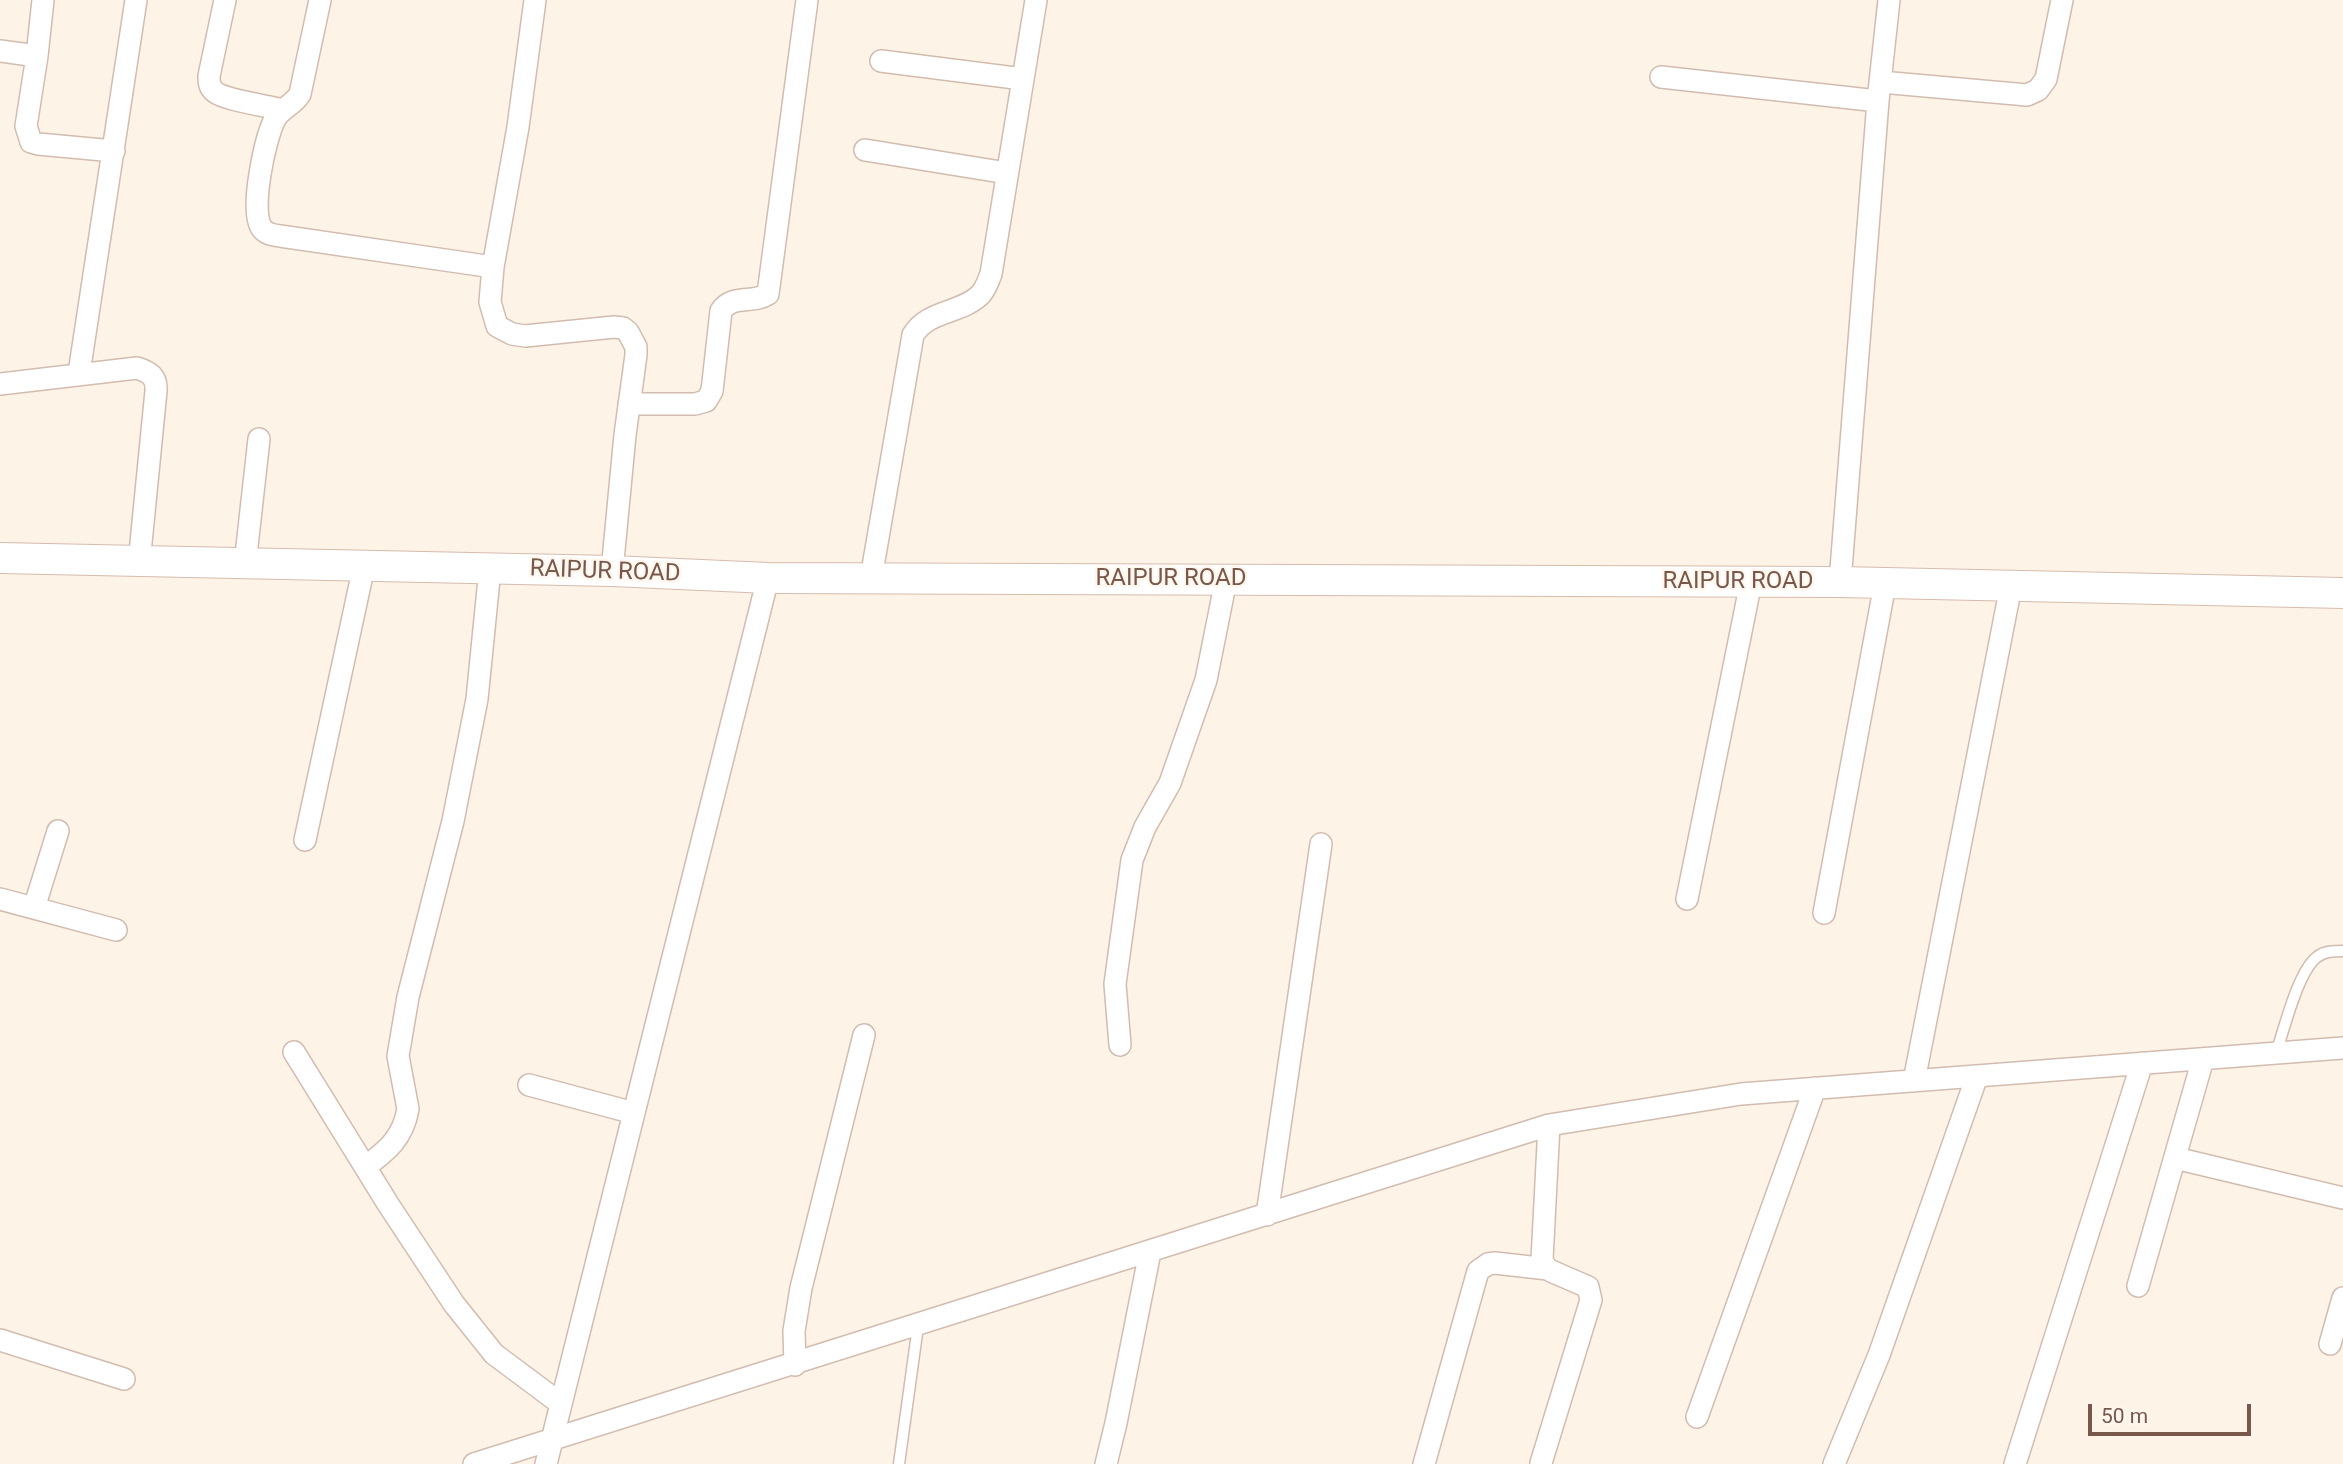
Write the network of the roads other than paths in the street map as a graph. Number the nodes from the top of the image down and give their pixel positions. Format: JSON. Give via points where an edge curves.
{"nodes":[{"id":1,"x":43,"y":0,"type":"edge"},
{"id":2,"x":136,"y":0,"type":"edge"},
{"id":3,"x":225,"y":0,"type":"edge"},
{"id":4,"x":320,"y":0,"type":"edge"},
{"id":5,"x":535,"y":0,"type":"edge"},
{"id":6,"x":807,"y":0,"type":"edge"},
{"id":7,"x":1036,"y":0,"type":"edge"},
{"id":8,"x":1889,"y":0,"type":"edge"},
{"id":9,"x":2062,"y":0,"type":"edge"},
{"id":10,"x":0,"y":51,"type":"edge"},
{"id":11,"x":37,"y":57,"type":"junction"},
{"id":12,"x":881,"y":61,"type":"dead end"},
{"id":13,"x":1661,"y":77,"type":"dead end"},
{"id":14,"x":1023,"y":79,"type":"junction"},
{"id":15,"x":1880,"y":92,"type":"junction"},
{"id":16,"x":284,"y":110,"type":"junction"},
{"id":17,"x":864,"y":150,"type":"dead end"},
{"id":18,"x":114,"y":152,"type":"junction"},
{"id":19,"x":1007,"y":173,"type":"junction"},
{"id":20,"x":493,"y":267,"type":"junction"},
{"id":21,"x":79,"y":373,"type":"junction"},
{"id":22,"x":0,"y":384,"type":"edge"},
{"id":23,"x":629,"y":404,"type":"junction"},
{"id":24,"x":259,"y":439,"type":"dead end"},
{"id":25,"x":0,"y":558,"type":"edge"},
{"id":26,"x":139,"y":562,"type":"junction"},
{"id":27,"x":245,"y":564,"type":"junction"},
{"id":28,"x":364,"y":566,"type":"junction"},
{"id":29,"x":490,"y":569,"type":"junction"},
{"id":30,"x":612,"y":571,"type":"junction"},
{"id":31,"x":768,"y":578,"type":"junction"},
{"id":32,"x":871,"y":578,"type":"junction"},
{"id":33,"x":1226,"y":580,"type":"junction"},
{"id":34,"x":1751,"y":582,"type":"junction"},
{"id":35,"x":1840,"y":582,"type":"junction"},
{"id":36,"x":1885,"y":584,"type":"junction"},
{"id":37,"x":2011,"y":586,"type":"junction"},
{"id":38,"x":2343,"y":593,"type":"edge"},
{"id":39,"x":58,"y":831,"type":"dead end"},
{"id":40,"x":305,"y":840,"type":"dead end"},
{"id":41,"x":1321,"y":844,"type":"dead end"},
{"id":42,"x":1687,"y":898,"type":"dead end"},
{"id":43,"x":0,"y":899,"type":"edge"},
{"id":44,"x":34,"y":908,"type":"junction"},
{"id":45,"x":1824,"y":913,"type":"dead end"},
{"id":46,"x":116,"y":930,"type":"dead end"},
{"id":47,"x":2343,"y":951,"type":"edge"},
{"id":48,"x":864,"y":1035,"type":"dead end"},
{"id":49,"x":1120,"y":1045,"type":"dead end"},
{"id":50,"x":2343,"y":1048,"type":"edge"},
{"id":51,"x":293,"y":1052,"type":"dead end"},
{"id":52,"x":2276,"y":1053,"type":"junction"},
{"id":53,"x":2203,"y":1059,"type":"junction"},
{"id":54,"x":2142,"y":1063,"type":"junction"},
{"id":55,"x":1977,"y":1076,"type":"junction"},
{"id":56,"x":1914,"y":1081,"type":"junction"},
{"id":57,"x":529,"y":1085,"type":"dead end"},
{"id":58,"x":1815,"y":1088,"type":"junction"},
{"id":59,"x":634,"y":1113,"type":"junction"},
{"id":60,"x":1549,"y":1125,"type":"junction"},
{"id":61,"x":2175,"y":1158,"type":"junction"},
{"id":62,"x":365,"y":1167,"type":"junction"},
{"id":63,"x":2343,"y":1198,"type":"edge"},
{"id":64,"x":1267,"y":1215,"type":"junction"},
{"id":65,"x":1150,"y":1252,"type":"junction"},
{"id":66,"x":1548,"y":1269,"type":"junction"},
{"id":67,"x":2138,"y":1286,"type":"dead end"},
{"id":68,"x":2343,"y":1298,"type":"edge"},
{"id":69,"x":918,"y":1326,"type":"junction"},
{"id":70,"x":0,"y":1340,"type":"edge"},
{"id":71,"x":2330,"y":1344,"type":"dead end"},
{"id":72,"x":795,"y":1364,"type":"junction"},
{"id":73,"x":124,"y":1379,"type":"dead end"},
{"id":74,"x":561,"y":1404,"type":"junction"},
{"id":75,"x":1697,"y":1417,"type":"dead end"},
{"id":76,"x":552,"y":1440,"type":"junction"},
{"id":77,"x":1541,"y":1463,"type":"edge"},
{"id":78,"x":474,"y":1464,"type":"edge"},
{"id":79,"x":546,"y":1464,"type":"edge"},
{"id":80,"x":900,"y":1464,"type":"edge"},
{"id":81,"x":1106,"y":1464,"type":"edge"},
{"id":82,"x":1424,"y":1464,"type":"edge"},
{"id":83,"x":1834,"y":1464,"type":"edge"},
{"id":84,"x":2015,"y":1464,"type":"edge"}],
"edges":[{"from":1,"to":11,"type":"street"},
{"from":2,"to":18,"type":"street"},
{"from":3,"to":16,"type":"street","via":[[210,86],[222,95]]},
{"from":4,"to":16,"type":"street","via":[[300,94]]},
{"from":5,"to":20,"type":"street","via":[[519,127]]},
{"from":6,"to":23,"type":"street","via":[[768,294],[729,303],[721,312],[710,397],[695,404]]},
{"from":7,"to":14,"type":"street"},
{"from":8,"to":15,"type":"street"},
{"from":9,"to":15,"type":"street","via":[[2046,79],[2033,94]]},
{"from":10,"to":11,"type":"street"},
{"from":11,"to":18,"type":"street","via":[[26,126],[29,139],[38,144]]},
{"from":12,"to":14,"type":"street"},
{"from":13,"to":15,"type":"street"},
{"from":14,"to":19,"type":"street"},
{"from":15,"to":35,"type":"street"},
{"from":16,"to":20,"type":"street","via":[[274,121],[258,181],[257,215],[265,232]]},
{"from":17,"to":19,"type":"street"},
{"from":18,"to":21,"type":"street"},
{"from":19,"to":32,"type":"street","via":[[990,274],[981,294],[924,321],[910,344]]},
{"from":20,"to":23,"type":"street","via":[[490,302],[503,331],[526,336],[614,327],[628,332],[636,346]]},
{"from":21,"to":22,"type":"street"},
{"from":21,"to":26,"type":"street","via":[[137,369],[155,379]]},
{"from":23,"to":30,"type":"street"},
{"from":24,"to":27,"type":"street"},
{"from":25,"to":26,"type":"main road","name":"RAIPUR ROAD"},
{"from":26,"to":27,"type":"main road","name":"RAIPUR ROAD"},
{"from":27,"to":28,"type":"main road","name":"RAIPUR ROAD"},
{"from":28,"to":29,"type":"main road","name":"RAIPUR ROAD"},
{"from":28,"to":40,"type":"street"},
{"from":29,"to":30,"type":"main road","name":"RAIPUR ROAD"},
{"from":29,"to":62,"type":"street","via":[[477,699],[398,1056],[407,1115],[395,1143]]},
{"from":30,"to":31,"type":"main road","name":"RAIPUR ROAD"},
{"from":31,"to":32,"type":"main road","name":"RAIPUR ROAD"},
{"from":31,"to":59,"type":"street"},
{"from":32,"to":33,"type":"main road","name":"RAIPUR ROAD"},
{"from":33,"to":34,"type":"main road","name":"RAIPUR ROAD"},
{"from":33,"to":49,"type":"street","via":[[1206,680],[1170,783],[1132,860],[1115,984]]},
{"from":34,"to":35,"type":"main road","name":"RAIPUR ROAD"},
{"from":34,"to":42,"type":"street"},
{"from":35,"to":36,"type":"main road","name":"RAIPUR ROAD"},
{"from":36,"to":37,"type":"main road","name":"RAIPUR ROAD"},
{"from":36,"to":45,"type":"street"},
{"from":37,"to":38,"type":"main road","name":"RAIPUR ROAD"},
{"from":37,"to":56,"type":"street"},
{"from":39,"to":44,"type":"street"},
{"from":41,"to":64,"type":"street"},
{"from":43,"to":44,"type":"street"},
{"from":44,"to":46,"type":"street"},
{"from":47,"to":52,"type":"lane","via":[[2315,957],[2308,967]]},
{"from":48,"to":72,"type":"street","via":[[801,1288],[794,1331]]},
{"from":50,"to":52,"type":"street"},
{"from":51,"to":62,"type":"street"},
{"from":52,"to":53,"type":"street"},
{"from":53,"to":54,"type":"street"},
{"from":53,"to":61,"type":"street"},
{"from":54,"to":55,"type":"street"},
{"from":54,"to":84,"type":"street"},
{"from":55,"to":56,"type":"street"},
{"from":55,"to":83,"type":"street","via":[[1879,1355]]},
{"from":56,"to":58,"type":"street"},
{"from":57,"to":59,"type":"street"},
{"from":58,"to":60,"type":"street","via":[[1741,1094]]},
{"from":58,"to":75,"type":"street"},
{"from":59,"to":74,"type":"street"},
{"from":60,"to":64,"type":"street"},
{"from":60,"to":66,"type":"street","via":[[1542,1250]]},
{"from":61,"to":63,"type":"street"},
{"from":61,"to":67,"type":"street"},
{"from":62,"to":74,"type":"street","via":[[479,1336],[506,1363]]},
{"from":64,"to":65,"type":"street"},
{"from":65,"to":69,"type":"street"},
{"from":65,"to":81,"type":"street"},
{"from":66,"to":77,"type":"street","via":[[1588,1287],[1591,1300]]},
{"from":66,"to":82,"type":"street","via":[[1495,1263],[1478,1271]]},
{"from":68,"to":71,"type":"street"},
{"from":69,"to":72,"type":"street"},
{"from":69,"to":80,"type":"lane"},
{"from":70,"to":73,"type":"street"},
{"from":72,"to":76,"type":"street"},
{"from":74,"to":76,"type":"street"},
{"from":76,"to":78,"type":"street"},
{"from":76,"to":79,"type":"street"}]}
